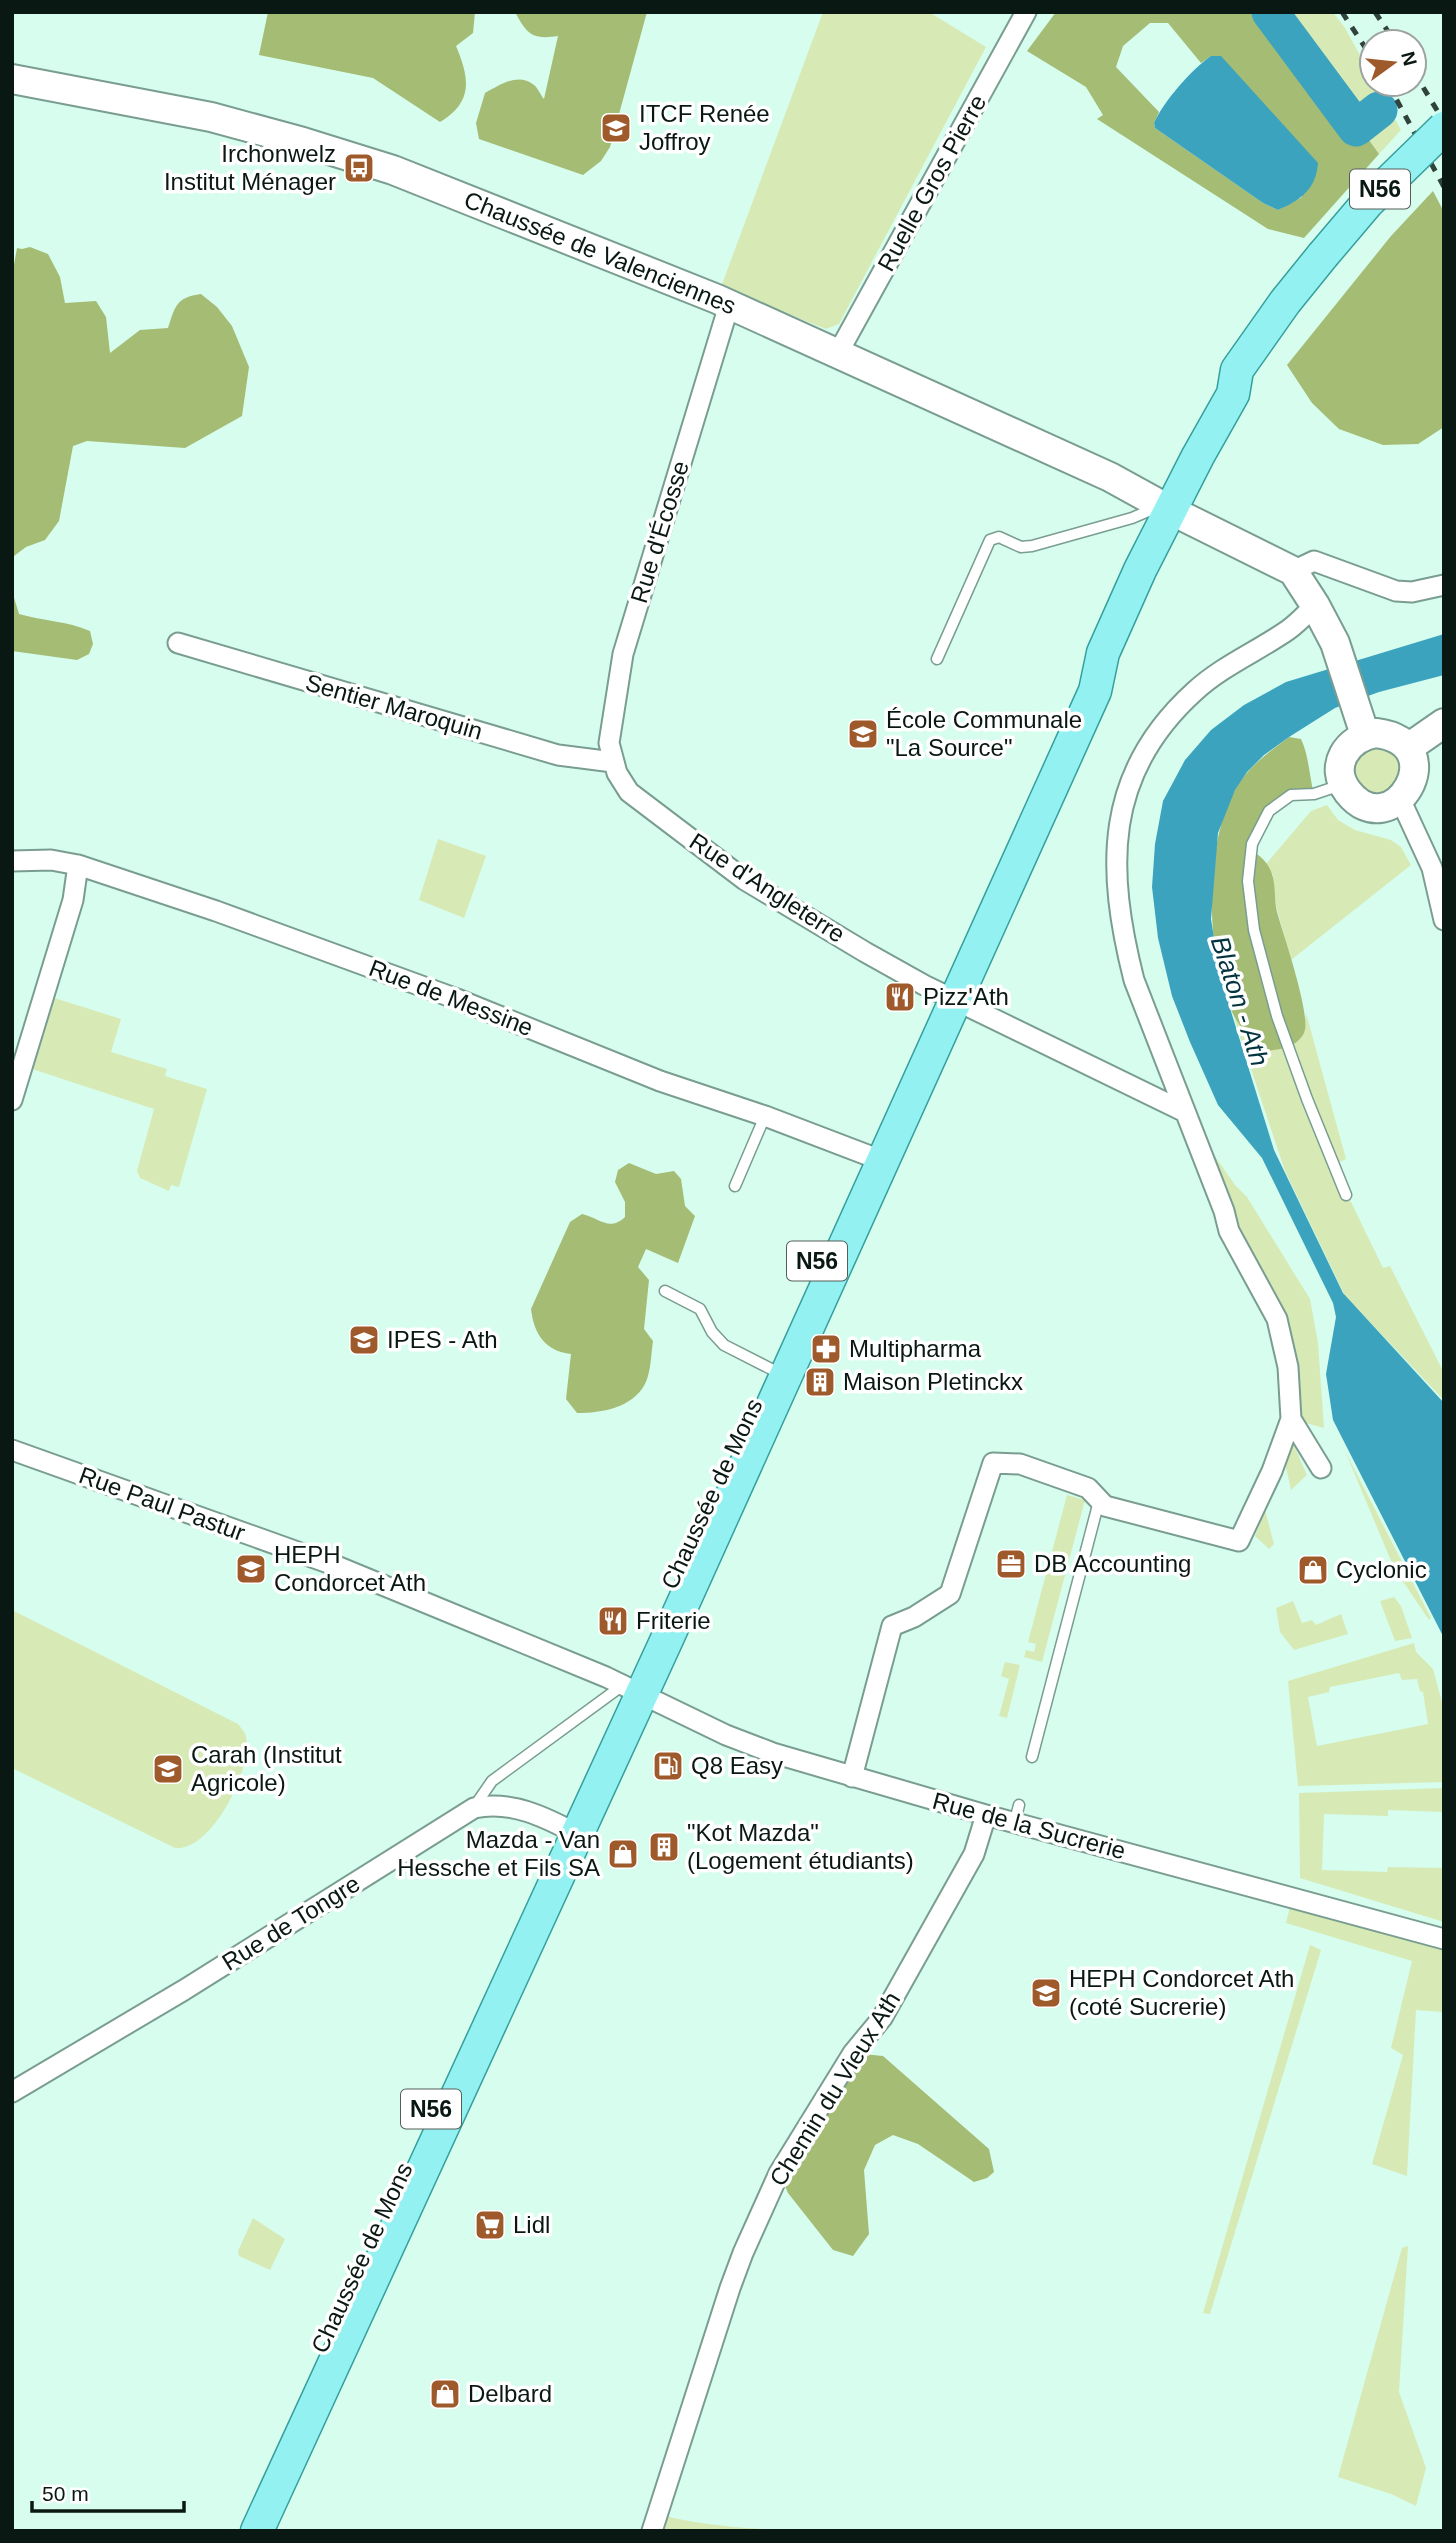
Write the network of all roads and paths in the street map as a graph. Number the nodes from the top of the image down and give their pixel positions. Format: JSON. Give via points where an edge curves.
{"nodes":[{"id":1,"x":1026,"y":12,"type":"edge"},
{"id":2,"x":12,"y":79,"type":"edge"},
{"id":3,"x":1444,"y":128,"type":"edge"},
{"id":4,"x":1444,"y":155,"type":"edge"},
{"id":5,"x":1329,"y":261,"type":"junction"},
{"id":6,"x":729,"y":305,"type":"junction"},
{"id":7,"x":838,"y":353,"type":"junction"},
{"id":8,"x":1166,"y":508,"type":"junction"},
{"id":9,"x":1293,"y":571,"type":"junction"},
{"id":10,"x":1444,"y":585,"type":"edge"},
{"id":11,"x":1315,"y":605,"type":"junction"},
{"id":12,"x":178,"y":643,"type":"dead end"},
{"id":13,"x":936,"y":659,"type":"dead end"},
{"id":14,"x":1444,"y":723,"type":"edge"},
{"id":15,"x":1365,"y":735,"type":"junction"},
{"id":16,"x":1408,"y":748,"type":"junction"},
{"id":17,"x":613,"y":762,"type":"junction"},
{"id":18,"x":1341,"y":785,"type":"junction"},
{"id":19,"x":1401,"y":801,"type":"junction"},
{"id":20,"x":12,"y":861,"type":"edge"},
{"id":21,"x":78,"y":865,"type":"junction"},
{"id":22,"x":1444,"y":920,"type":"edge"},
{"id":23,"x":948,"y":995,"type":"junction"},
{"id":24,"x":12,"y":1100,"type":"edge"},
{"id":25,"x":1183,"y":1107,"type":"junction"},
{"id":26,"x":765,"y":1116,"type":"junction"},
{"id":27,"x":874,"y":1158,"type":"junction"},
{"id":28,"x":735,"y":1186,"type":"dead end"},
{"id":29,"x":1338,"y":1186,"type":"dead end"},
{"id":30,"x":665,"y":1291,"type":"dead end"},
{"id":31,"x":778,"y":1372,"type":"junction"},
{"id":32,"x":1291,"y":1419,"type":"junction"},
{"id":33,"x":12,"y":1450,"type":"edge"},
{"id":34,"x":1321,"y":1468,"type":"dead end"},
{"id":35,"x":1099,"y":1500,"type":"junction"},
{"id":36,"x":632,"y":1690,"type":"junction"},
{"id":37,"x":1032,"y":1758,"type":"dead end"},
{"id":38,"x":852,"y":1777,"type":"junction"},
{"id":39,"x":474,"y":1808,"type":"junction"},
{"id":40,"x":986,"y":1815,"type":"junction"},
{"id":41,"x":569,"y":1830,"type":"junction"},
{"id":42,"x":1444,"y":1939,"type":"edge"},
{"id":43,"x":18,"y":2081,"type":"edge"},
{"id":44,"x":237,"y":2531,"type":"edge"},
{"id":45,"x":257,"y":2531,"type":"edge"},
{"id":46,"x":652,"y":2531,"type":"edge"}],
"edges":[{"from":1,"to":7,"type":"street","name":"Ruelle Gros Pierre"},
{"from":2,"to":6,"type":"main road","name":"Chaussée de Valenciennes","via":[[211,117],[393,170]]},
{"from":3,"to":5,"type":"main road","number":"N56","bridge":true,"via":[[1368,202]]},
{"from":4,"to":5,"type":"main road","number":"N56"},
{"from":5,"to":8,"type":"main road","number":"N56","via":[[1285,302],[1237,370],[1233,394]]},
{"from":6,"to":7,"type":"main road","name":"Chaussée de Valenciennes"},
{"from":6,"to":17,"type":"street","name":"Rue d'Écosse","via":[[622,654],[610,728]]},
{"from":7,"to":8,"type":"main road","name":"Chaussée de Valenciennes","via":[[1110,477]]},
{"from":8,"to":9,"type":"main road","name":"Chaussée de Valenciennes"},
{"from":8,"to":13,"type":"lane","via":[[1032,546],[1021,547],[999,537],[990,540]]},
{"from":8,"to":23,"type":"main road","name":"Chaussée de Mons","number":"N56","via":[[1103,653],[1087,669]]},
{"from":9,"to":10,"type":"street","via":[[1314,561],[1396,591]]},
{"from":9,"to":11,"type":"main road"},
{"from":11,"to":15,"type":"main road","via":[[1335,643]]},
{"from":11,"to":25,"type":"street","via":[[1290,629],[1194,691],[1161,727],[1134,771],[1124,798],[1115,868],[1124,941],[1137,991]]},
{"from":12,"to":17,"type":"street","name":"Sentier Maroquin","via":[[558,755]]},
{"from":14,"to":16,"type":"main road"},
{"from":15,"to":16,"type":"main road","via":[[1388,734]]},
{"from":15,"to":18,"type":"main road","via":[[1343,756]]},
{"from":16,"to":19,"type":"main road","via":[[1415,772]]},
{"from":17,"to":23,"type":"street","name":"Rue d'Angleterre","via":[[629,792],[745,880]]},
{"from":18,"to":19,"type":"main road","via":[[1362,804],[1373,807]]},
{"from":18,"to":29,"type":"lane","via":[[1292,795],[1269,811],[1252,844],[1248,881],[1254,930],[1277,1016],[1346,1195]]},
{"from":19,"to":22,"type":"street","via":[[1432,868]]},
{"from":20,"to":21,"type":"street","name":"Rue de Messine"},
{"from":21,"to":24,"type":"street","via":[[73,900]]},
{"from":21,"to":26,"type":"street","name":"Rue de Messine","via":[[343,957],[660,1081]]},
{"from":23,"to":25,"type":"street","name":"Rue d'Angleterre"},
{"from":23,"to":27,"type":"main road","name":"Chaussée de Mons","number":"N56"},
{"from":25,"to":32,"type":"street","via":[[1229,1231],[1277,1319],[1288,1367]]},
{"from":26,"to":27,"type":"street","name":"Rue de Messine"},
{"from":26,"to":28,"type":"lane"},
{"from":27,"to":31,"type":"main road","name":"Chaussée de Mons","number":"N56"},
{"from":30,"to":31,"type":"lane","via":[[700,1309],[724,1345]]},
{"from":31,"to":36,"type":"main road","name":"Chaussée de Mons","number":"N56"},
{"from":32,"to":34,"type":"street"},
{"from":32,"to":35,"type":"street","via":[[1239,1541],[1105,1506]]},
{"from":33,"to":36,"type":"street","name":"Rue Paul Pastur","via":[[334,1565]]},
{"from":35,"to":37,"type":"lane"},
{"from":35,"to":38,"type":"street","via":[[1088,1488],[1020,1465],[993,1463],[950,1594],[892,1626]]},
{"from":36,"to":38,"type":"street","name":"Rue de la Sucrerie","via":[[726,1735]]},
{"from":36,"to":39,"type":"lane","via":[[492,1780]]},
{"from":36,"to":41,"type":"main road","name":"Chaussée de Mons","number":"N56"},
{"from":38,"to":40,"type":"street","name":"Rue de la Sucrerie"},
{"from":39,"to":41,"type":"street","name":"Rue de Tongre","via":[[489,1804],[521,1808]]},
{"from":39,"to":43,"type":"street","name":"Rue de Tongre","via":[[194,1984]]},
{"from":40,"to":42,"type":"street","name":"Rue de la Sucrerie","via":[[1017,1814]]},
{"from":40,"to":46,"type":"street","name":"Chemin du Vieux Ath","via":[[974,1854],[882,2018],[853,2053],[779,2173],[730,2288]]},
{"from":41,"to":44,"type":"main road","name":"Chaussée de Mons","number":"N56"},
{"from":41,"to":45,"type":"main road","name":"Chaussée de Mons","number":"N56"}]}
